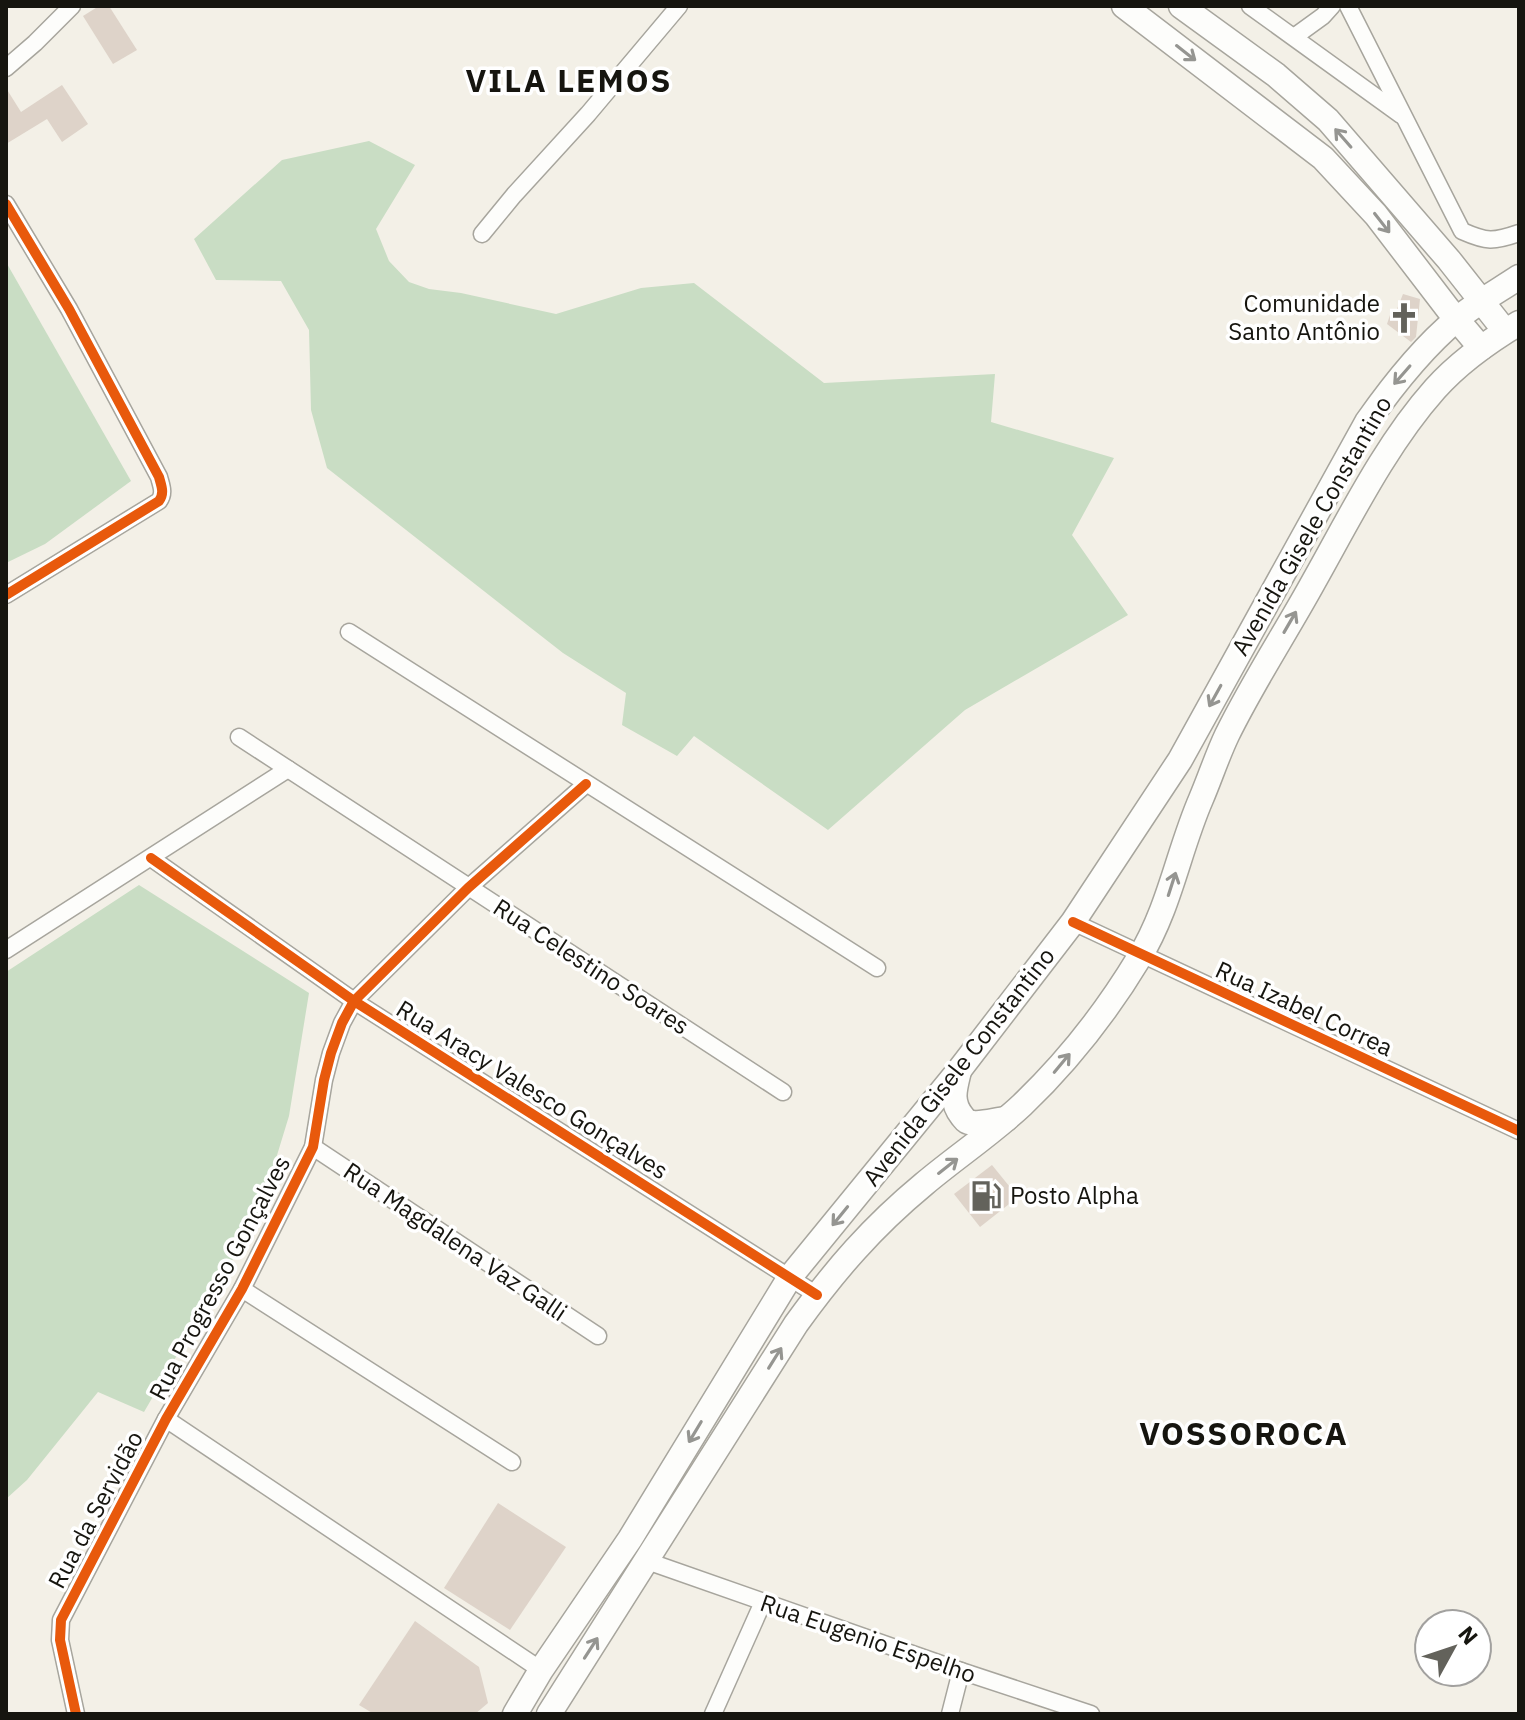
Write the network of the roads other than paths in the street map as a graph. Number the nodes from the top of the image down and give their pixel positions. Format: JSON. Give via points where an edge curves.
{"nodes":[{"id":1,"x":72,"y":6,"type":"edge"},
{"id":2,"x":679,"y":6,"type":"edge"},
{"id":3,"x":1124,"y":6,"type":"edge"},
{"id":4,"x":1181,"y":6,"type":"edge"},
{"id":5,"x":1250,"y":6,"type":"edge"},
{"id":6,"x":1332,"y":6,"type":"edge"},
{"id":7,"x":1348,"y":6,"type":"edge"},
{"id":8,"x":1294,"y":37,"type":"junction"},
{"id":9,"x":6,"y":68,"type":"edge"},
{"id":10,"x":1405,"y":118,"type":"junction"},
{"id":11,"x":6,"y":204,"type":"edge"},
{"id":12,"x":1519,"y":233,"type":"edge"},
{"id":13,"x":482,"y":234,"type":"dead end"},
{"id":14,"x":1449,"y":260,"type":"junction"},
{"id":15,"x":1519,"y":274,"type":"edge"},
{"id":16,"x":1482,"y":301,"type":"junction"},
{"id":17,"x":1457,"y":319,"type":"junction"},
{"id":18,"x":1512,"y":327,"type":"edge"},
{"id":19,"x":1481,"y":348,"type":"junction"},
{"id":20,"x":6,"y":595,"type":"edge"},
{"id":21,"x":349,"y":632,"type":"dead end"},
{"id":22,"x":239,"y":737,"type":"dead end"},
{"id":23,"x":288,"y":769,"type":"junction"},
{"id":24,"x":586,"y":784,"type":"junction"},
{"id":25,"x":151,"y":858,"type":"junction"},
{"id":26,"x":468,"y":888,"type":"junction"},
{"id":27,"x":1073,"y":922,"type":"junction"},
{"id":28,"x":6,"y":950,"type":"edge"},
{"id":29,"x":1141,"y":955,"type":"junction"},
{"id":30,"x":877,"y":968,"type":"dead end"},
{"id":31,"x":354,"y":1001,"type":"junction"},
{"id":32,"x":960,"y":1069,"type":"junction"},
{"id":33,"x":783,"y":1092,"type":"dead end"},
{"id":34,"x":1007,"y":1119,"type":"junction"},
{"id":35,"x":1519,"y":1131,"type":"edge"},
{"id":36,"x":313,"y":1147,"type":"junction"},
{"id":37,"x":790,"y":1277,"type":"junction"},
{"id":38,"x":242,"y":1289,"type":"junction"},
{"id":39,"x":817,"y":1295,"type":"junction"},
{"id":40,"x":598,"y":1336,"type":"dead end"},
{"id":41,"x":166,"y":1419,"type":"junction"},
{"id":42,"x":512,"y":1462,"type":"dead end"},
{"id":43,"x":647,"y":1561,"type":"junction"},
{"id":44,"x":763,"y":1602,"type":"junction"},
{"id":45,"x":541,"y":1670,"type":"junction"},
{"id":46,"x":961,"y":1671,"type":"junction"},
{"id":47,"x":556,"y":1712,"type":"edge"},
{"id":48,"x":76,"y":1714,"type":"edge"},
{"id":49,"x":515,"y":1714,"type":"edge"},
{"id":50,"x":713,"y":1714,"type":"edge"},
{"id":51,"x":950,"y":1714,"type":"edge"},
{"id":52,"x":1091,"y":1714,"type":"edge"}],
"edges":[{"from":1,"to":9,"type":"street"},
{"from":2,"to":13,"type":"street"},
{"from":3,"to":17,"type":"main road","one_way":true,"via":[[1323,158],[1376,215]]},
{"from":14,"to":4,"type":"main road","one_way":true,"via":[[1328,120]]},
{"from":5,"to":8,"type":"street"},
{"from":6,"to":8,"type":"street"},
{"from":7,"to":10,"type":"street"},
{"from":8,"to":10,"type":"street"},
{"from":10,"to":12,"type":"street","via":[[1462,231],[1498,240]]},
{"from":11,"to":20,"type":"street","via":[[69,309],[163,490],[159,501]]},
{"from":14,"to":15,"type":"main road","via":[[1479,276]]},
{"from":14,"to":16,"type":"main road"},
{"from":15,"to":16,"type":"main road","name":"Avenida Gisele Constantino"},
{"from":16,"to":17,"type":"main road","name":"Avenida Gisele Constantino"},
{"from":16,"to":18,"type":"main road"},
{"from":17,"to":19,"type":"main road"},
{"from":17,"to":27,"type":"main road","name":"Avenida Gisele Constantino","one_way":true,"via":[[1386,394],[1367,422],[1180,760]]},
{"from":18,"to":19,"type":"main road","name":"Avenida Gisele Constantino"},
{"from":29,"to":19,"type":"main road","name":"Avenida Gisele Constantino","one_way":true,"via":[[1160,919],[1227,735],[1261,673],[1403,428],[1437,387]]},
{"from":21,"to":24,"type":"street"},
{"from":22,"to":23,"type":"street","name":"Rua Celestino Soares"},
{"from":23,"to":25,"type":"street"},
{"from":23,"to":26,"type":"street","name":"Rua Celestino Soares"},
{"from":24,"to":26,"type":"street","name":"Rua Progresso Gonçalves"},
{"from":24,"to":30,"type":"street"},
{"from":25,"to":28,"type":"street"},
{"from":25,"to":31,"type":"street","name":"Rua Aracy Valesco Gonçalves"},
{"from":26,"to":31,"type":"street","name":"Rua Progresso Gonçalves"},
{"from":26,"to":33,"type":"street","name":"Rua Celestino Soares"},
{"from":27,"to":29,"type":"street","name":"Rua Izabel Correa"},
{"from":27,"to":32,"type":"main road","name":"Avenida Gisele Constantino"},
{"from":34,"to":29,"type":"main road","name":"Avenida Gisele Constantino","one_way":true,"via":[[1059,1067]]},
{"from":29,"to":35,"type":"street","name":"Rua Izabel Correa"},
{"from":31,"to":36,"type":"street","name":"Rua Progresso Gonçalves","via":[[331,1053]]},
{"from":31,"to":37,"type":"street","name":"Rua Aracy Valesco Gonçalves"},
{"from":32,"to":34,"type":"main road","via":[[953,1097],[966,1121]]},
{"from":32,"to":37,"type":"main road","name":"Avenida Gisele Constantino","one_way":true},
{"from":39,"to":34,"type":"main road","name":"Avenida Gisele Constantino","one_way":true,"via":[[866,1236]]},
{"from":36,"to":38,"type":"street","name":"Rua Progresso Gonçalves"},
{"from":36,"to":40,"type":"street","name":"Rua Magdalena Vaz Galli"},
{"from":37,"to":39,"type":"street","name":"Rua Aracy Valesco Gonçalves"},
{"from":37,"to":45,"type":"main road","name":"Avenida Gisele Constantino","one_way":true,"via":[[630,1539]]},
{"from":38,"to":41,"type":"street","name":"Rua Progresso Gonçalves"},
{"from":38,"to":42,"type":"street"},
{"from":43,"to":39,"type":"main road","name":"Avenida Gisele Constantino","one_way":true},
{"from":41,"to":45,"type":"street","name":"Rua Progresso Gonçalves"},
{"from":41,"to":48,"type":"street","name":"Rua da Servidão","via":[[61,1620],[60,1640]]},
{"from":43,"to":44,"type":"street","name":"Rua Eugenio Espelho"},
{"from":47,"to":43,"type":"main road","name":"Avenida Gisele Constantino","one_way":true},
{"from":44,"to":46,"type":"street","name":"Rua Eugenio Espelho"},
{"from":44,"to":50,"type":"street"},
{"from":45,"to":49,"type":"main road","name":"Avenida Gisele Constantino"},
{"from":46,"to":51,"type":"street"},
{"from":46,"to":52,"type":"street","name":"Rua Eugenio Espelho"}]}
